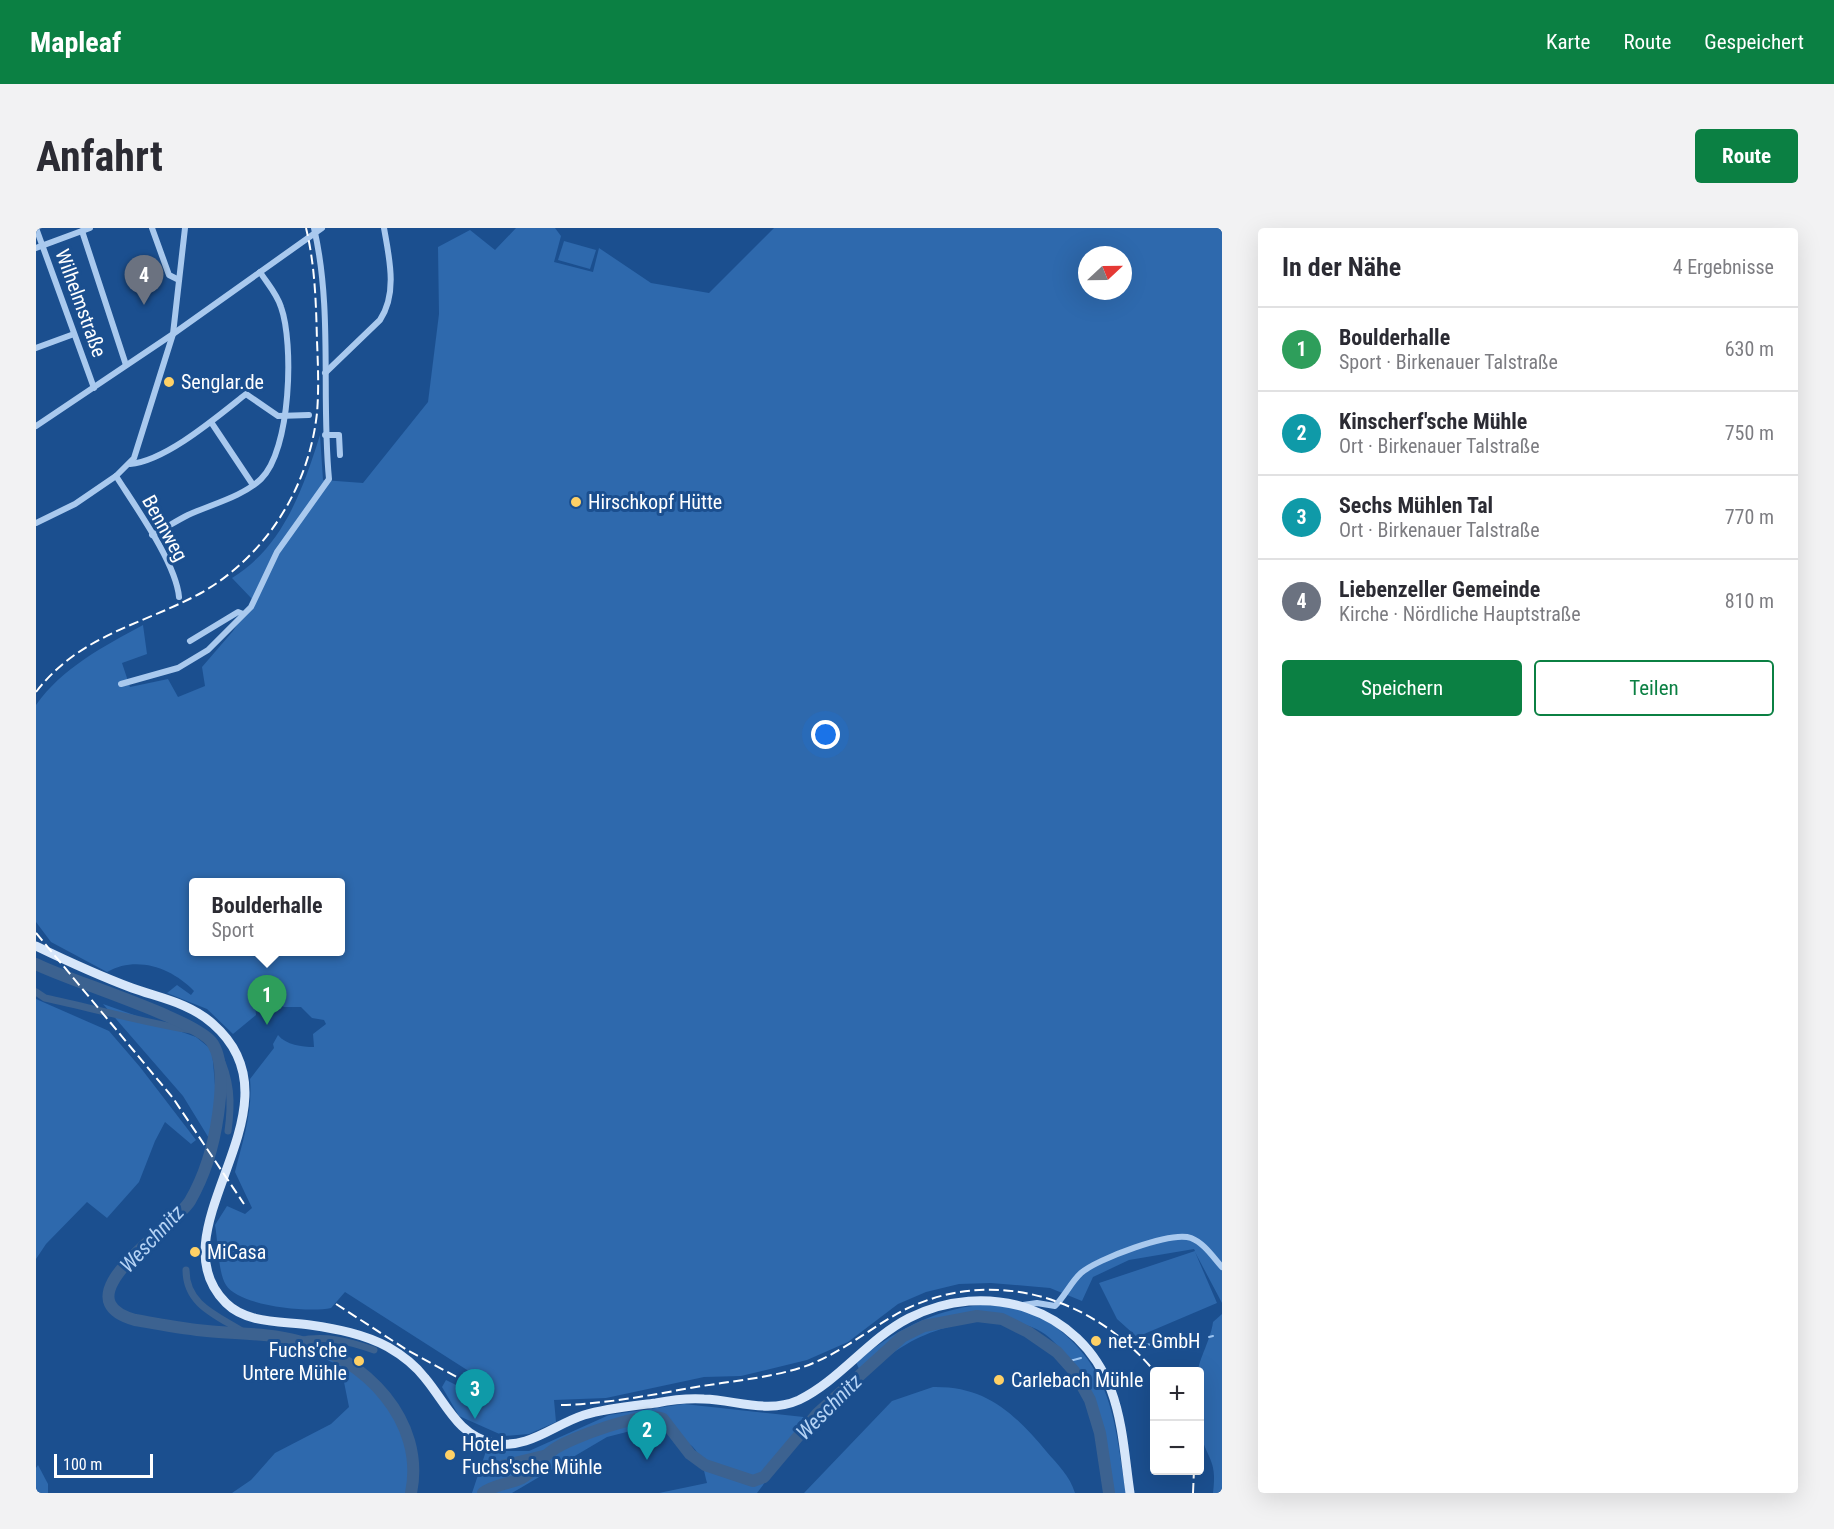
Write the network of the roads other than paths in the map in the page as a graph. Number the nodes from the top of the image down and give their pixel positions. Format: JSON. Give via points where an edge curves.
{"nodes":[{"id":1,"x":36,"y":228,"type":"edge"},
{"id":2,"x":90,"y":228,"type":"edge"},
{"id":3,"x":152,"y":228,"type":"edge"},
{"id":4,"x":185,"y":228,"type":"edge"},
{"id":5,"x":322,"y":228,"type":"edge"},
{"id":6,"x":384,"y":228,"type":"edge"},
{"id":7,"x":315,"y":230,"type":"edge"},
{"id":8,"x":81,"y":231,"type":"junction"},
{"id":9,"x":39,"y":247,"type":"edge"},
{"id":10,"x":260,"y":272,"type":"junction"},
{"id":11,"x":179,"y":279,"type":"junction"},
{"id":12,"x":74,"y":334,"type":"junction"},
{"id":13,"x":173,"y":334,"type":"junction"},
{"id":14,"x":36,"y":348,"type":"edge"},
{"id":15,"x":126,"y":365,"type":"junction"},
{"id":16,"x":325,"y":373,"type":"junction"},
{"id":17,"x":94,"y":388,"type":"junction"},
{"id":18,"x":309,"y":415,"type":"dead end"},
{"id":19,"x":286,"y":416,"type":"junction"},
{"id":20,"x":211,"y":422,"type":"junction"},
{"id":21,"x":36,"y":426,"type":"edge"},
{"id":22,"x":325,"y":435,"type":"junction"},
{"id":23,"x":340,"y":455,"type":"dead end"},
{"id":24,"x":130,"y":464,"type":"junction"},
{"id":25,"x":116,"y":476,"type":"junction"},
{"id":26,"x":253,"y":484,"type":"junction"},
{"id":27,"x":36,"y":523,"type":"edge"},
{"id":28,"x":152,"y":535,"type":"junction"},
{"id":29,"x":179,"y":597,"type":"dead end"},
{"id":30,"x":243,"y":614,"type":"junction"},
{"id":31,"x":190,"y":641,"type":"dead end"},
{"id":32,"x":121,"y":684,"type":"dead end"},
{"id":33,"x":36,"y":946,"type":"edge"},
{"id":34,"x":1222,"y":1267,"type":"edge"},
{"id":35,"x":1023,"y":1305,"type":"junction"},
{"id":36,"x":1130,"y":1493,"type":"edge"}],
"edges":[{"from":1,"to":9,"type":"street","name":"Wilhelmstraße"},
{"from":2,"to":8,"type":"street"},
{"from":3,"to":11,"type":"street","via":[[169,275]]},
{"from":4,"to":11,"type":"street"},
{"from":5,"to":7,"type":"street"},
{"from":6,"to":16,"type":"street","via":[[390,264],[387,310]]},
{"from":7,"to":10,"type":"street"},
{"from":7,"to":16,"type":"street","via":[[323,280]]},
{"from":8,"to":9,"type":"street"},
{"from":8,"to":15,"type":"street"},
{"from":9,"to":12,"type":"street","name":"Wilhelmstraße"},
{"from":10,"to":13,"type":"street"},
{"from":10,"to":19,"type":"street","via":[[276,296],[285,321]]},
{"from":11,"to":13,"type":"street"},
{"from":12,"to":14,"type":"street"},
{"from":12,"to":17,"type":"street","name":"Wilhelmstraße"},
{"from":13,"to":15,"type":"street"},
{"from":13,"to":24,"type":"street"},
{"from":15,"to":17,"type":"street"},
{"from":16,"to":22,"type":"street"},
{"from":17,"to":21,"type":"street"},
{"from":18,"to":19,"type":"street"},
{"from":19,"to":20,"type":"street","via":[[278,416],[246,394]]},
{"from":19,"to":26,"type":"street","via":[[277,453],[269,469]]},
{"from":20,"to":24,"type":"street","via":[[140,463]]},
{"from":20,"to":26,"type":"street"},
{"from":22,"to":23,"type":"street","via":[[339,435]]},
{"from":22,"to":30,"type":"street","via":[[329,479],[283,543],[251,607]]},
{"from":24,"to":25,"type":"street"},
{"from":25,"to":27,"type":"street","via":[[75,504]]},
{"from":25,"to":28,"type":"street","name":"Bennweg"},
{"from":26,"to":28,"type":"street"},
{"from":28,"to":29,"type":"street","name":"Bennweg"},
{"from":30,"to":31,"type":"street","via":[[238,612]]},
{"from":30,"to":32,"type":"street","via":[[208,650],[178,668]]},
{"from":33,"to":35,"type":"main road","via":[[190,1008],[214,1025],[232,1047],[244,1076],[245,1107],[206,1245],[208,1270],[223,1300],[246,1315],[345,1331],[386,1346],[414,1365],[458,1423],[482,1440],[518,1444],[586,1414],[676,1400],[704,1399],[768,1407],[791,1403],[810,1394],[870,1343],[909,1318],[946,1305],[970,1302]]},
{"from":34,"to":35,"type":"street","via":[[1191,1238],[1172,1238],[1110,1257],[1082,1272],[1055,1306]]},
{"from":35,"to":36,"type":"main road","via":[[1062,1324],[1090,1352],[1111,1390]]}]}
